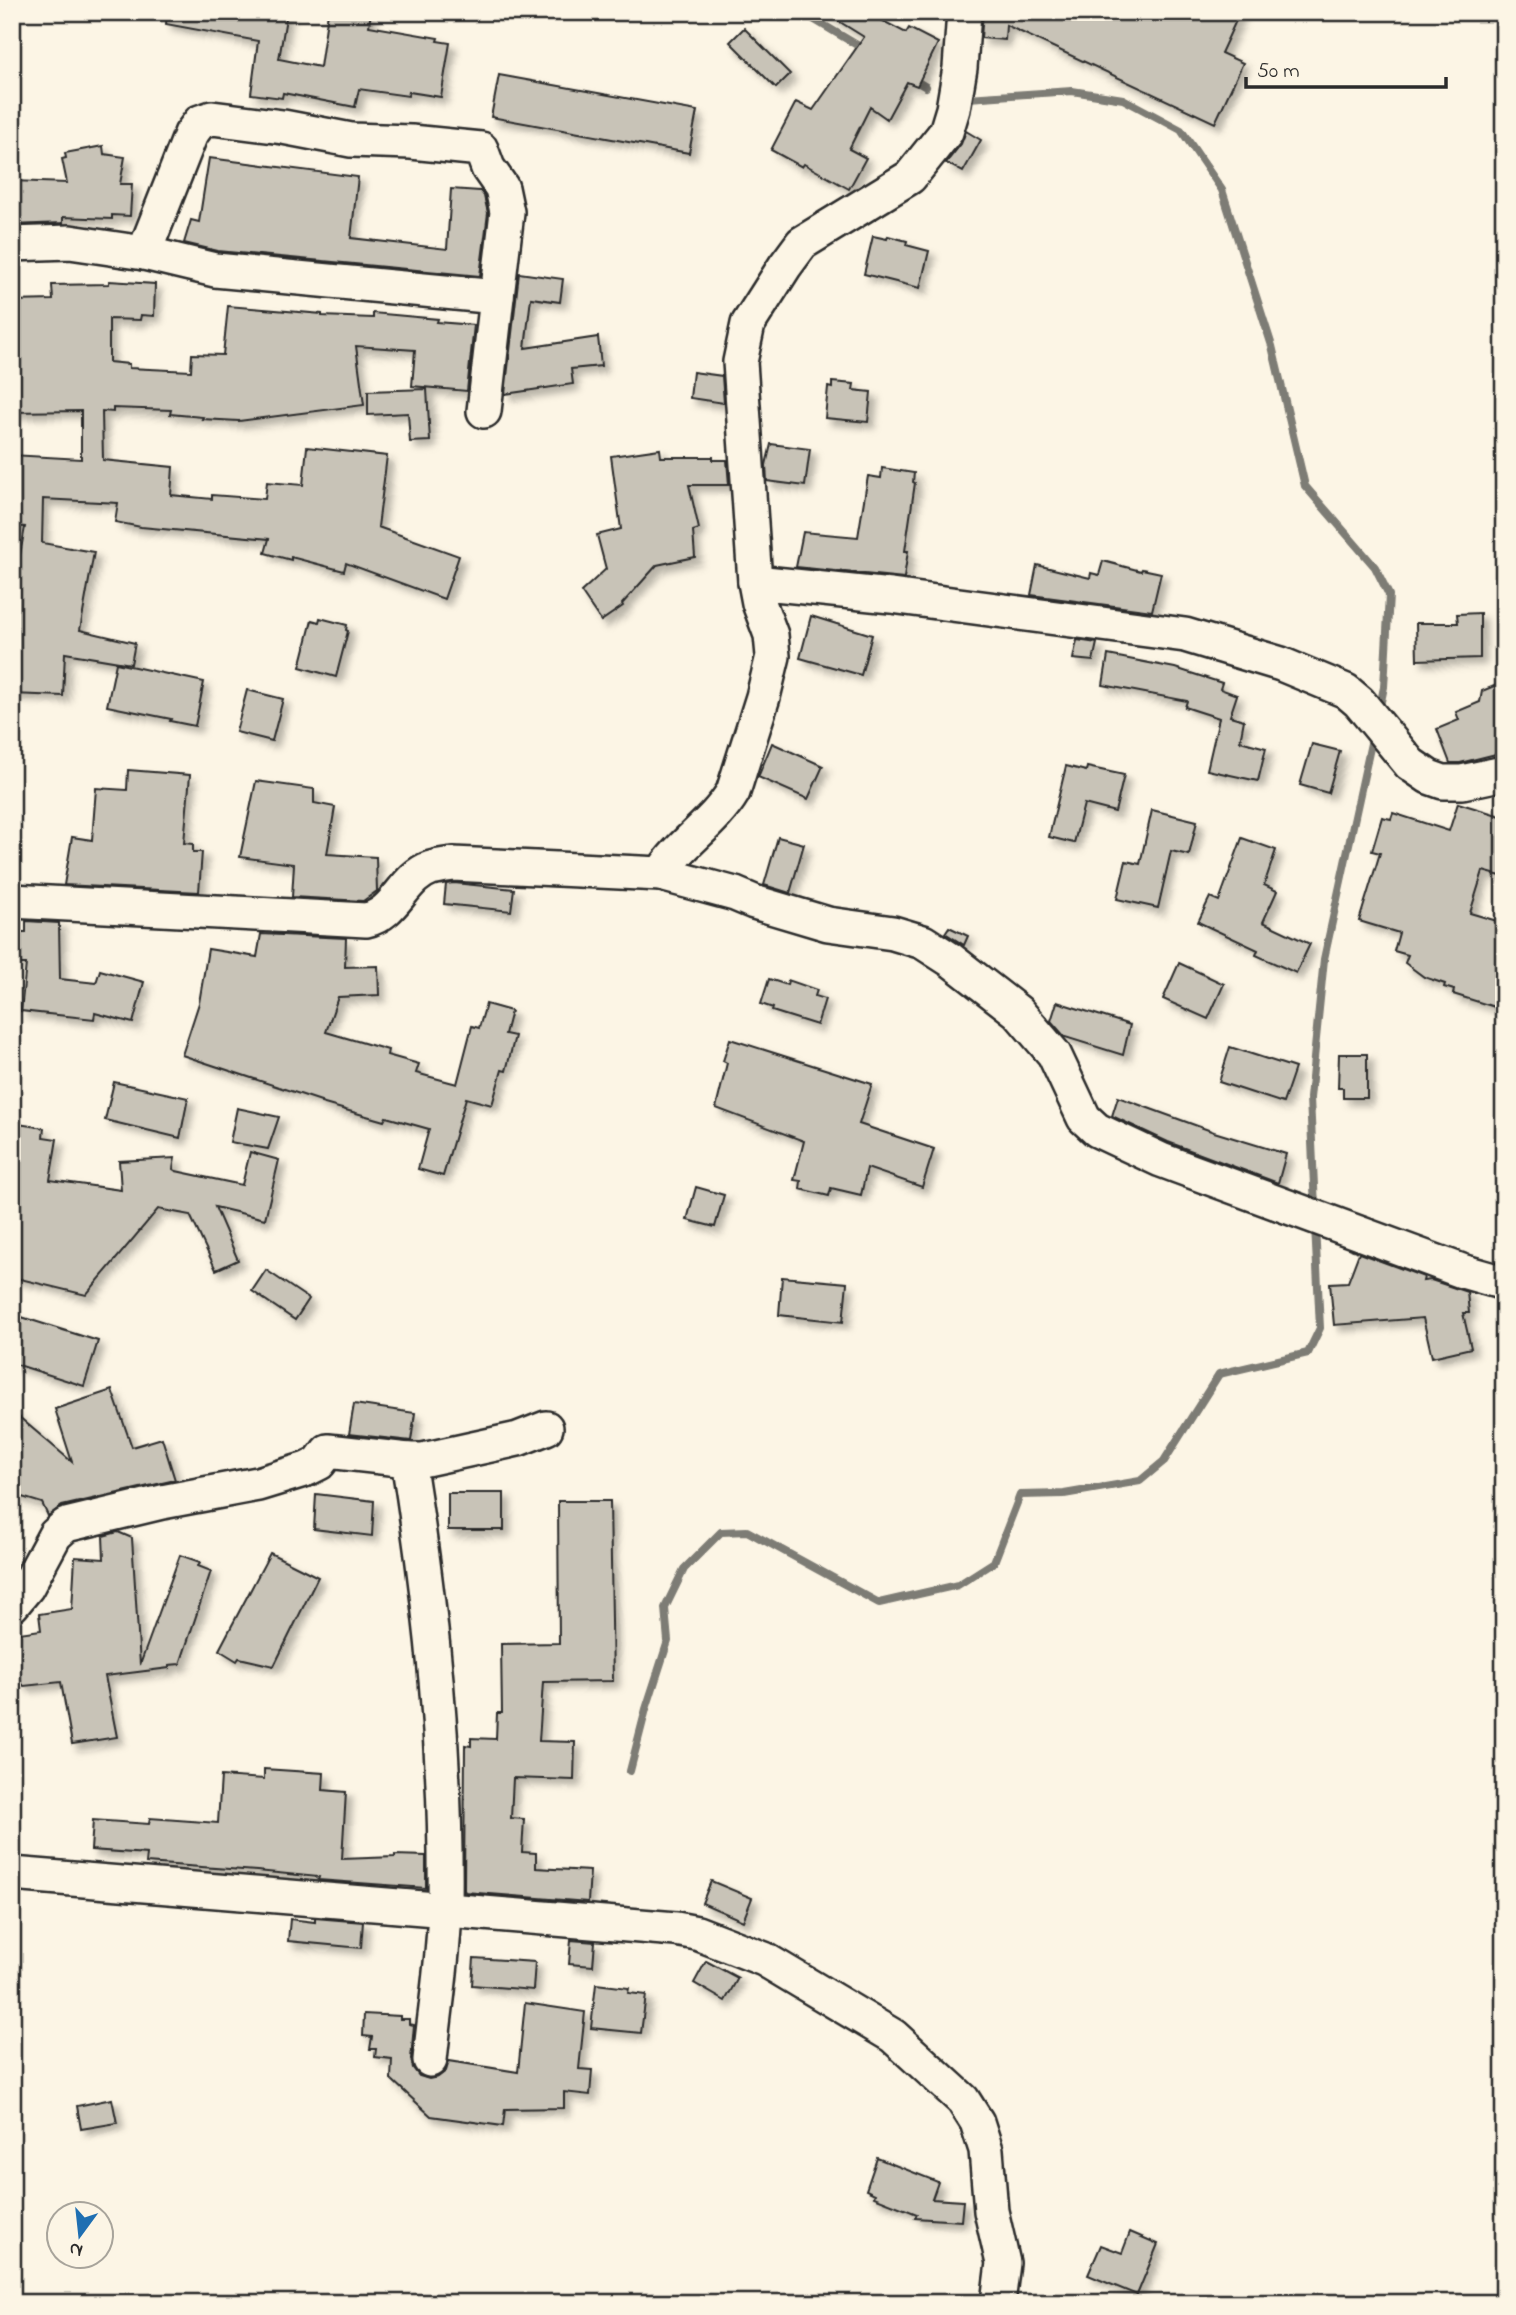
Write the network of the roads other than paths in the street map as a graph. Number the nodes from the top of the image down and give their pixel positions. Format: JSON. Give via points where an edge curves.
{"nodes":[{"id":1,"x":964,"y":12,"type":"edge"},
{"id":2,"x":12,"y":244,"type":"edge"},
{"id":3,"x":144,"y":253,"type":"junction"},
{"id":4,"x":498,"y":297,"type":"junction"},
{"id":5,"x":484,"y":411,"type":"dead end"},
{"id":6,"x":755,"y":582,"type":"junction"},
{"id":7,"x":1504,"y":772,"type":"edge"},
{"id":8,"x":661,"y":874,"type":"junction"},
{"id":9,"x":12,"y":901,"type":"edge"},
{"id":10,"x":1504,"y":1283,"type":"edge"},
{"id":11,"x":546,"y":1428,"type":"dead end"},
{"id":12,"x":408,"y":1461,"type":"junction"},
{"id":13,"x":12,"y":1605,"type":"edge"},
{"id":14,"x":12,"y":1874,"type":"edge"},
{"id":15,"x":445,"y":1909,"type":"junction"},
{"id":16,"x":430,"y":2060,"type":"dead end"},
{"id":17,"x":998,"y":2303,"type":"edge"}],
"edges":[{"from":1,"to":6,"type":"street","via":[[960,68],[946,132],[911,177],[803,243],[748,324],[740,362]]},
{"from":2,"to":3,"type":"street","via":[[71,242]]},
{"from":3,"to":4,"type":"street","via":[[215,270]]},
{"from":3,"to":4,"type":"street","via":[[191,134],[200,122],[212,118],[351,140],[481,149],[502,188],[507,212]]},
{"from":4,"to":5,"type":"street"},
{"from":6,"to":7,"type":"street","via":[[1185,635],[1281,664],[1346,691],[1410,764],[1429,777],[1462,782]]},
{"from":6,"to":8,"type":"street","via":[[773,656],[764,697],[733,792]]},
{"from":8,"to":9,"type":"street","via":[[453,864],[429,868],[388,910],[366,920]]},
{"from":8,"to":10,"type":"street","via":[[828,924],[923,942],[1018,1012],[1054,1054],[1084,1118],[1097,1130],[1161,1160]]},
{"from":11,"to":12,"type":"street","via":[[518,1439]]},
{"from":12,"to":13,"type":"street","via":[[328,1451],[307,1469],[258,1484],[66,1525],[55,1535]]},
{"from":12,"to":15,"type":"street","via":[[438,1686]]},
{"from":14,"to":15,"type":"street"},
{"from":15,"to":16,"type":"street"},
{"from":15,"to":17,"type":"street","via":[[697,1933],[764,1959],[893,2036],[962,2100],[976,2122],[986,2150],[991,2211],[1003,2263]]}]}
